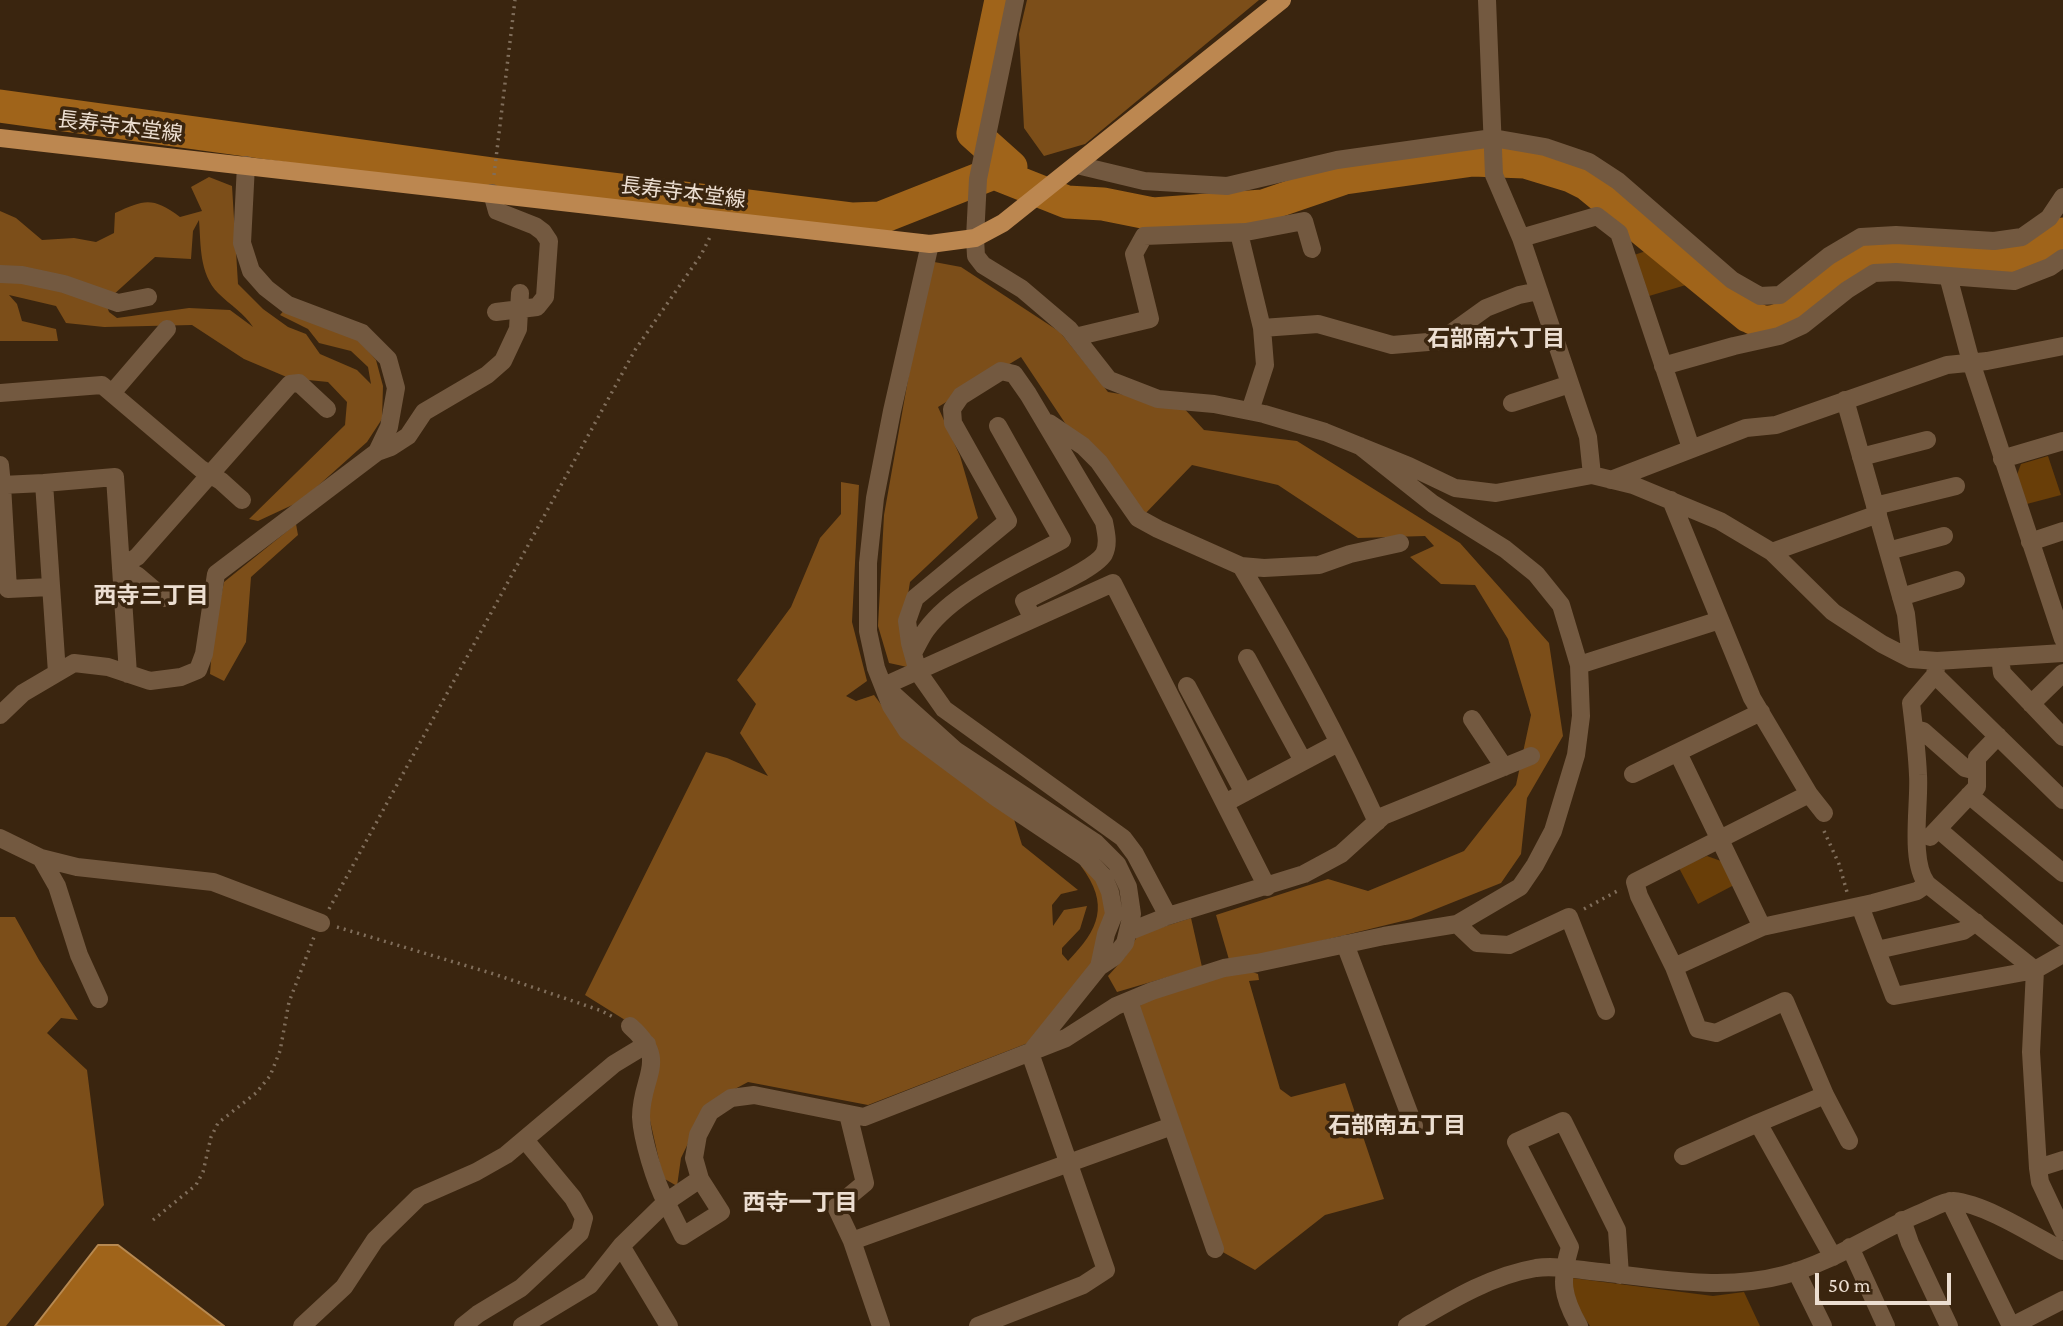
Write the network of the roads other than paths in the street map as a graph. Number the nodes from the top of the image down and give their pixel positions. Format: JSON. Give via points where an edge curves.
{"nodes":[{"id":1,"x":1015,"y":0,"type":"edge"},
{"id":2,"x":1282,"y":0,"type":"edge"},
{"id":3,"x":1487,"y":0,"type":"edge"},
{"id":4,"x":0,"y":138,"type":"edge"},
{"id":5,"x":1493,"y":138,"type":"junction"},
{"id":6,"x":246,"y":165,"type":"junction"},
{"id":7,"x":1077,"y":165,"type":"junction"},
{"id":8,"x":492,"y":186,"type":"junction"},
{"id":9,"x":2063,"y":197,"type":"edge"},
{"id":10,"x":1239,"y":233,"type":"junction"},
{"id":11,"x":1521,"y":238,"type":"junction"},
{"id":12,"x":975,"y":239,"type":"junction"},
{"id":13,"x":930,"y":244,"type":"junction"},
{"id":14,"x":1312,"y":249,"type":"dead end"},
{"id":15,"x":2063,"y":257,"type":"edge"},
{"id":16,"x":0,"y":274,"type":"edge"},
{"id":17,"x":1948,"y":276,"type":"junction"},
{"id":18,"x":1539,"y":291,"type":"junction"},
{"id":19,"x":148,"y":297,"type":"dead end"},
{"id":20,"x":519,"y":302,"type":"junction"},
{"id":21,"x":496,"y":312,"type":"dead end"},
{"id":22,"x":1262,"y":328,"type":"junction"},
{"id":23,"x":166,"y":329,"type":"dead end"},
{"id":24,"x":1075,"y":337,"type":"junction"},
{"id":25,"x":2063,"y":346,"type":"edge"},
{"id":26,"x":1970,"y":362,"type":"junction"},
{"id":27,"x":1663,"y":366,"type":"junction"},
{"id":28,"x":1570,"y":384,"type":"junction"},
{"id":29,"x":1923,"y":388,"type":"dead end"},
{"id":30,"x":0,"y":393,"type":"edge"},
{"id":31,"x":112,"y":393,"type":"junction"},
{"id":32,"x":1512,"y":403,"type":"dead end"},
{"id":33,"x":1846,"y":405,"type":"junction"},
{"id":34,"x":327,"y":409,"type":"dead end"},
{"id":35,"x":1250,"y":411,"type":"junction"},
{"id":36,"x":1044,"y":419,"type":"junction"},
{"id":37,"x":998,"y":426,"type":"dead end"},
{"id":38,"x":1927,"y":440,"type":"dead end"},
{"id":39,"x":2063,"y":442,"type":"edge"},
{"id":40,"x":1360,"y":446,"type":"junction"},
{"id":41,"x":1690,"y":448,"type":"junction"},
{"id":42,"x":377,"y":452,"type":"junction"},
{"id":43,"x":1861,"y":457,"type":"junction"},
{"id":44,"x":2002,"y":458,"type":"junction"},
{"id":45,"x":0,"y":465,"type":"edge"},
{"id":46,"x":210,"y":474,"type":"junction"},
{"id":47,"x":1592,"y":475,"type":"junction"},
{"id":48,"x":1611,"y":480,"type":"junction"},
{"id":49,"x":44,"y":483,"type":"junction"},
{"id":50,"x":2,"y":485,"type":"junction"},
{"id":51,"x":1956,"y":486,"type":"dead end"},
{"id":52,"x":242,"y":500,"type":"dead end"},
{"id":53,"x":1671,"y":500,"type":"junction"},
{"id":54,"x":1876,"y":510,"type":"junction"},
{"id":55,"x":2063,"y":531,"type":"edge"},
{"id":56,"x":1944,"y":536,"type":"dead end"},
{"id":57,"x":2030,"y":542,"type":"junction"},
{"id":58,"x":1399,"y":543,"type":"dead end"},
{"id":59,"x":1888,"y":551,"type":"junction"},
{"id":60,"x":1772,"y":552,"type":"junction"},
{"id":61,"x":121,"y":566,"type":"junction"},
{"id":62,"x":1241,"y":566,"type":"junction"},
{"id":63,"x":1956,"y":580,"type":"dead end"},
{"id":64,"x":51,"y":587,"type":"junction"},
{"id":65,"x":1901,"y":597,"type":"junction"},
{"id":66,"x":164,"y":598,"type":"dead end"},
{"id":67,"x":1033,"y":619,"type":"junction"},
{"id":68,"x":1720,"y":620,"type":"junction"},
{"id":69,"x":2063,"y":639,"type":"edge"},
{"id":70,"x":913,"y":653,"type":"junction"},
{"id":71,"x":2063,"y":653,"type":"edge"},
{"id":72,"x":2000,"y":657,"type":"junction"},
{"id":73,"x":1247,"y":658,"type":"dead end"},
{"id":74,"x":1911,"y":659,"type":"junction"},
{"id":75,"x":1579,"y":665,"type":"junction"},
{"id":76,"x":1936,"y":668,"type":"junction"},
{"id":77,"x":918,"y":672,"type":"junction"},
{"id":78,"x":57,"y":673,"type":"junction"},
{"id":79,"x":128,"y":674,"type":"junction"},
{"id":80,"x":2062,"y":675,"type":"edge"},
{"id":81,"x":884,"y":686,"type":"junction"},
{"id":82,"x":1187,"y":686,"type":"dead end"},
{"id":83,"x":2031,"y":704,"type":"junction"},
{"id":84,"x":1760,"y":712,"type":"junction"},
{"id":85,"x":0,"y":715,"type":"edge"},
{"id":86,"x":1472,"y":719,"type":"dead end"},
{"id":87,"x":1914,"y":729,"type":"junction"},
{"id":88,"x":1998,"y":736,"type":"junction"},
{"id":89,"x":2063,"y":737,"type":"edge"},
{"id":90,"x":1338,"y":743,"type":"junction"},
{"id":91,"x":1678,"y":752,"type":"junction"},
{"id":92,"x":1531,"y":756,"type":"dead end"},
{"id":93,"x":1303,"y":761,"type":"junction"},
{"id":94,"x":1504,"y":767,"type":"junction"},
{"id":95,"x":1977,"y":771,"type":"junction"},
{"id":96,"x":1633,"y":774,"type":"dead end"},
{"id":97,"x":1244,"y":793,"type":"junction"},
{"id":98,"x":1810,"y":793,"type":"junction"},
{"id":99,"x":1969,"y":795,"type":"junction"},
{"id":100,"x":2063,"y":800,"type":"edge"},
{"id":101,"x":1225,"y":803,"type":"junction"},
{"id":102,"x":1821,"y":817,"type":"road end"},
{"id":103,"x":1377,"y":822,"type":"junction"},
{"id":104,"x":1938,"y":829,"type":"junction"},
{"id":105,"x":0,"y":838,"type":"edge"},
{"id":106,"x":1720,"y":839,"type":"junction"},
{"id":107,"x":1918,"y":849,"type":"junction"},
{"id":108,"x":41,"y":858,"type":"junction"},
{"id":109,"x":2063,"y":873,"type":"edge"},
{"id":110,"x":1927,"y":884,"type":"junction"},
{"id":111,"x":1267,"y":887,"type":"junction"},
{"id":112,"x":1856,"y":907,"type":"junction"},
{"id":113,"x":1168,"y":916,"type":"junction"},
{"id":114,"x":1976,"y":922,"type":"junction"},
{"id":115,"x":321,"y":923,"type":"road end"},
{"id":116,"x":1457,"y":925,"type":"junction"},
{"id":117,"x":1762,"y":927,"type":"junction"},
{"id":118,"x":1128,"y":932,"type":"junction"},
{"id":119,"x":2063,"y":937,"type":"edge"},
{"id":120,"x":1345,"y":944,"type":"junction"},
{"id":121,"x":1877,"y":950,"type":"junction"},
{"id":122,"x":2063,"y":954,"type":"edge"},
{"id":123,"x":1099,"y":967,"type":"junction"},
{"id":124,"x":1674,"y":967,"type":"junction"},
{"id":125,"x":2035,"y":970,"type":"junction"},
{"id":126,"x":99,"y":999,"type":"dead end"},
{"id":127,"x":1129,"y":1001,"type":"junction"},
{"id":128,"x":1606,"y":1011,"type":"dead end"},
{"id":129,"x":630,"y":1026,"type":"road end"},
{"id":130,"x":646,"y":1044,"type":"junction"},
{"id":131,"x":1030,"y":1053,"type":"junction"},
{"id":132,"x":1825,"y":1095,"type":"junction"},
{"id":133,"x":848,"y":1114,"type":"junction"},
{"id":134,"x":1758,"y":1123,"type":"junction"},
{"id":135,"x":1172,"y":1126,"type":"junction"},
{"id":136,"x":1414,"y":1126,"type":"dead end"},
{"id":137,"x":525,"y":1140,"type":"junction"},
{"id":138,"x":1849,"y":1141,"type":"dead end"},
{"id":139,"x":1683,"y":1156,"type":"dead end"},
{"id":140,"x":2063,"y":1160,"type":"edge"},
{"id":141,"x":1068,"y":1162,"type":"junction"},
{"id":142,"x":2038,"y":1168,"type":"junction"},
{"id":143,"x":700,"y":1178,"type":"junction"},
{"id":144,"x":1950,"y":1201,"type":"junction"},
{"id":145,"x":666,"y":1202,"type":"junction"},
{"id":146,"x":1902,"y":1220,"type":"junction"},
{"id":147,"x":2063,"y":1231,"type":"edge"},
{"id":148,"x":852,"y":1241,"type":"junction"},
{"id":149,"x":621,"y":1246,"type":"junction"},
{"id":150,"x":1850,"y":1247,"type":"junction"},
{"id":151,"x":1215,"y":1250,"type":"dead end"},
{"id":152,"x":2063,"y":1251,"type":"edge"},
{"id":153,"x":1833,"y":1256,"type":"junction"},
{"id":154,"x":1564,"y":1268,"type":"junction"},
{"id":155,"x":1796,"y":1271,"type":"junction"},
{"id":156,"x":1620,"y":1275,"type":"junction"},
{"id":157,"x":2062,"y":1303,"type":"edge"},
{"id":158,"x":1409,"y":1325,"type":"edge"},
{"id":159,"x":302,"y":1326,"type":"edge"},
{"id":160,"x":463,"y":1326,"type":"edge"},
{"id":161,"x":522,"y":1326,"type":"edge"},
{"id":162,"x":669,"y":1326,"type":"edge"},
{"id":163,"x":881,"y":1326,"type":"edge"},
{"id":164,"x":978,"y":1326,"type":"edge"},
{"id":165,"x":1579,"y":1326,"type":"edge"},
{"id":166,"x":1823,"y":1326,"type":"edge"},
{"id":167,"x":1886,"y":1326,"type":"edge"},
{"id":168,"x":1949,"y":1326,"type":"edge"},
{"id":169,"x":2012,"y":1326,"type":"edge"}],
"edges":[{"from":1,"to":12,"type":"street","via":[[977,191]]},
{"from":2,"to":7,"type":"main road","name":"長寿寺本堂線"},
{"from":3,"to":5,"type":"street"},
{"from":4,"to":6,"type":"main road","name":"長寿寺本堂線"},
{"from":5,"to":7,"type":"street","via":[[1337,160],[1227,186],[1144,181]]},
{"from":5,"to":9,"type":"street","via":[[1545,147],[1589,162],[1618,181],[1732,280],[1760,296],[1780,295],[1861,237],[1994,241],[2022,237],[2049,218]]},
{"from":5,"to":11,"type":"street","via":[[1494,175]]},
{"from":6,"to":8,"type":"main road","name":"長寿寺本堂線"},
{"from":6,"to":42,"type":"street","via":[[242,243],[251,271],[288,305],[362,332],[388,359],[396,388],[389,427]]},
{"from":7,"to":12,"type":"main road","name":"長寿寺本堂線"},
{"from":8,"to":13,"type":"main road","name":"長寿寺本堂線","via":[[719,220]]},
{"from":8,"to":20,"type":"street","via":[[497,211],[535,226],[550,241],[545,297],[537,307]]},
{"from":10,"to":14,"type":"street","via":[[1304,221]]},
{"from":10,"to":22,"type":"street"},
{"from":10,"to":24,"type":"street","via":[[1144,236],[1135,254],[1150,319]]},
{"from":11,"to":18,"type":"street"},
{"from":11,"to":27,"type":"street","via":[[1597,216],[1619,233]]},
{"from":12,"to":13,"type":"main road","name":"長寿寺本堂線"},
{"from":12,"to":24,"type":"street","via":[[979,261],[1022,289]]},
{"from":13,"to":81,"type":"street","via":[[892,411],[869,550],[867,631]]},
{"from":15,"to":17,"type":"street","via":[[2014,281]]},
{"from":16,"to":19,"type":"street","via":[[64,284],[118,303]]},
{"from":17,"to":26,"type":"street"},
{"from":17,"to":27,"type":"street","via":[[1874,273],[1802,325],[1779,336]]},
{"from":18,"to":22,"type":"street","via":[[1486,308],[1440,341],[1392,345],[1318,324]]},
{"from":18,"to":28,"type":"street"},
{"from":20,"to":21,"type":"street"},
{"from":20,"to":42,"type":"street","via":[[518,329],[503,361],[424,412],[408,436]]},
{"from":22,"to":35,"type":"street","via":[[1265,365]]},
{"from":23,"to":31,"type":"street"},
{"from":24,"to":35,"type":"street","via":[[1109,380],[1158,399]]},
{"from":25,"to":26,"type":"street"},
{"from":26,"to":33,"type":"street","via":[[1947,365]]},
{"from":26,"to":44,"type":"street"},
{"from":27,"to":41,"type":"street"},
{"from":28,"to":32,"type":"street"},
{"from":28,"to":47,"type":"street","via":[[1588,437]]},
{"from":29,"to":33,"type":"street"},
{"from":30,"to":31,"type":"street","via":[[102,385]]},
{"from":31,"to":46,"type":"street"},
{"from":33,"to":41,"type":"street","via":[[1776,425],[1746,428]]},
{"from":33,"to":43,"type":"street"},
{"from":34,"to":46,"type":"street","via":[[299,383],[290,384]]},
{"from":35,"to":40,"type":"street"},
{"from":36,"to":62,"type":"street","via":[[1099,462],[1138,518]]},
{"from":36,"to":67,"type":"street","via":[[1104,522],[1107,537],[1104,553],[1093,565],[1024,601]]},
{"from":36,"to":70,"type":"street","via":[[1014,374],[1001,371],[961,396],[952,409],[953,423],[1009,521],[915,598],[907,621]]},
{"from":37,"to":70,"type":"street","via":[[1062,540],[948,608],[928,628]]},
{"from":38,"to":43,"type":"street"},
{"from":39,"to":44,"type":"street"},
{"from":40,"to":47,"type":"street","via":[[1455,488],[1496,493]]},
{"from":40,"to":75,"type":"street","via":[[1433,504],[1536,574],[1561,604]]},
{"from":41,"to":48,"type":"street"},
{"from":42,"to":79,"type":"street","via":[[216,574],[198,670],[150,681]]},
{"from":43,"to":54,"type":"street"},
{"from":44,"to":57,"type":"street"},
{"from":45,"to":50,"type":"street"},
{"from":46,"to":52,"type":"street"},
{"from":46,"to":61,"type":"street","via":[[137,557]]},
{"from":47,"to":48,"type":"street"},
{"from":48,"to":53,"type":"street"},
{"from":49,"to":50,"type":"street"},
{"from":49,"to":61,"type":"street","via":[[115,477]]},
{"from":49,"to":64,"type":"street"},
{"from":50,"to":64,"type":"street","via":[[8,589]]},
{"from":51,"to":54,"type":"street"},
{"from":53,"to":60,"type":"street","via":[[1720,521]]},
{"from":53,"to":68,"type":"street"},
{"from":54,"to":59,"type":"street"},
{"from":54,"to":60,"type":"street"},
{"from":55,"to":57,"type":"street"},
{"from":56,"to":59,"type":"street"},
{"from":57,"to":69,"type":"street"},
{"from":58,"to":62,"type":"street","via":[[1319,565]]},
{"from":59,"to":65,"type":"street"},
{"from":60,"to":74,"type":"street","via":[[1833,612]]},
{"from":61,"to":66,"type":"street"},
{"from":61,"to":79,"type":"street"},
{"from":62,"to":90,"type":"street"},
{"from":63,"to":65,"type":"street"},
{"from":64,"to":78,"type":"street"},
{"from":65,"to":74,"type":"street"},
{"from":67,"to":77,"type":"street"},
{"from":67,"to":101,"type":"street","via":[[1113,583]]},
{"from":68,"to":75,"type":"street"},
{"from":68,"to":84,"type":"street"},
{"from":70,"to":77,"type":"street"},
{"from":71,"to":72,"type":"street"},
{"from":72,"to":76,"type":"street"},
{"from":72,"to":83,"type":"street","via":[[2001,673]]},
{"from":73,"to":93,"type":"street"},
{"from":74,"to":76,"type":"street"},
{"from":75,"to":116,"type":"street","via":[[1581,716],[1576,755],[1553,831],[1520,887]]},
{"from":76,"to":87,"type":"street","via":[[1911,703]]},
{"from":76,"to":88,"type":"street"},
{"from":77,"to":81,"type":"street"},
{"from":77,"to":113,"type":"street","via":[[944,709],[1123,838]]},
{"from":78,"to":79,"type":"street","via":[[74,663]]},
{"from":78,"to":85,"type":"street","via":[[23,692]]},
{"from":80,"to":83,"type":"street"},
{"from":81,"to":118,"type":"street","via":[[955,750],[1096,843],[1117,864],[1128,887],[1132,914]]},
{"from":81,"to":123,"type":"street","via":[[906,731],[1085,857],[1103,876],[1114,914]]},
{"from":82,"to":97,"type":"street"},
{"from":83,"to":89,"type":"street"},
{"from":84,"to":91,"type":"street"},
{"from":84,"to":98,"type":"street"},
{"from":86,"to":94,"type":"street"},
{"from":87,"to":95,"type":"street","via":[[1923,731],[1965,768]]},
{"from":87,"to":107,"type":"street"},
{"from":88,"to":95,"type":"street","via":[[1977,758]]},
{"from":88,"to":100,"type":"street"},
{"from":90,"to":93,"type":"street"},
{"from":90,"to":103,"type":"street"},
{"from":91,"to":96,"type":"street"},
{"from":91,"to":106,"type":"street"},
{"from":92,"to":94,"type":"street"},
{"from":93,"to":97,"type":"street"},
{"from":94,"to":103,"type":"street"},
{"from":95,"to":99,"type":"street","via":[[1977,787]]},
{"from":97,"to":101,"type":"street"},
{"from":98,"to":102,"type":"street"},
{"from":98,"to":106,"type":"street"},
{"from":99,"to":104,"type":"street"},
{"from":99,"to":109,"type":"street"},
{"from":101,"to":111,"type":"street"},
{"from":103,"to":111,"type":"street","via":[[1340,854]]},
{"from":104,"to":107,"type":"street"},
{"from":104,"to":119,"type":"street"},
{"from":105,"to":108,"type":"street"},
{"from":106,"to":117,"type":"street"},
{"from":106,"to":124,"type":"street","via":[[1635,882]]},
{"from":107,"to":110,"type":"street"},
{"from":108,"to":115,"type":"street","via":[[77,867],[213,882]]},
{"from":108,"to":126,"type":"street","via":[[57,886]]},
{"from":110,"to":112,"type":"street","via":[[1917,891]]},
{"from":110,"to":114,"type":"street"},
{"from":111,"to":113,"type":"street"},
{"from":112,"to":117,"type":"street"},
{"from":112,"to":121,"type":"street"},
{"from":113,"to":118,"type":"street"},
{"from":114,"to":121,"type":"street","via":[[1963,931]]},
{"from":114,"to":125,"type":"street"},
{"from":116,"to":120,"type":"street"},
{"from":116,"to":128,"type":"street","via":[[1477,943],[1509,945],[1569,917]]},
{"from":117,"to":124,"type":"street"},
{"from":118,"to":123,"type":"street","via":[[1125,943]]},
{"from":120,"to":127,"type":"street","via":[[1224,968]]},
{"from":120,"to":136,"type":"street"},
{"from":121,"to":125,"type":"street","via":[[1894,996]]},
{"from":122,"to":125,"type":"street"},
{"from":123,"to":131,"type":"street"},
{"from":124,"to":132,"type":"street","via":[[1698,1029],[1716,1033],[1785,1001]]},
{"from":125,"to":142,"type":"street","via":[[2032,1052]]},
{"from":127,"to":131,"type":"street"},
{"from":127,"to":135,"type":"street"},
{"from":129,"to":130,"type":"street"},
{"from":130,"to":137,"type":"street","via":[[614,1064]]},
{"from":130,"to":145,"type":"street","via":[[651,1069],[641,1119]]},
{"from":131,"to":133,"type":"street","via":[[864,1117]]},
{"from":131,"to":141,"type":"street"},
{"from":132,"to":134,"type":"street"},
{"from":132,"to":138,"type":"street"},
{"from":133,"to":143,"type":"street","via":[[754,1095],[732,1098],[709,1112],[698,1135],[694,1158]]},
{"from":133,"to":148,"type":"street","via":[[865,1183],[836,1206]]},
{"from":134,"to":139,"type":"street"},
{"from":134,"to":153,"type":"street"},
{"from":135,"to":141,"type":"street"},
{"from":135,"to":151,"type":"street"},
{"from":137,"to":159,"type":"street","via":[[476,1172],[419,1197],[375,1240],[344,1287]]},
{"from":137,"to":160,"type":"street","via":[[573,1198],[584,1218],[580,1233],[521,1289]]},
{"from":140,"to":142,"type":"street"},
{"from":141,"to":148,"type":"street"},
{"from":141,"to":164,"type":"street","via":[[1106,1270],[1083,1285]]},
{"from":142,"to":147,"type":"street","via":[[2039,1182]]},
{"from":143,"to":145,"type":"street"},
{"from":143,"to":145,"type":"street","via":[[721,1212],[683,1236]]},
{"from":144,"to":146,"type":"street"},
{"from":144,"to":152,"type":"street","via":[[1975,1206]]},
{"from":144,"to":169,"type":"street"},
{"from":145,"to":149,"type":"street"},
{"from":146,"to":150,"type":"street"},
{"from":146,"to":168,"type":"street"},
{"from":148,"to":163,"type":"street"},
{"from":149,"to":161,"type":"street","via":[[590,1285]]},
{"from":149,"to":162,"type":"street"},
{"from":150,"to":153,"type":"street"},
{"from":150,"to":167,"type":"street"},
{"from":153,"to":155,"type":"street"},
{"from":154,"to":156,"type":"street"},
{"from":154,"to":156,"type":"street","via":[[1570,1247],[1516,1142],[1563,1121],[1617,1230]]},
{"from":154,"to":158,"type":"street","via":[[1516,1272],[1486,1283]]},
{"from":154,"to":165,"type":"street","via":[[1565,1301]]},
{"from":155,"to":156,"type":"street","via":[[1763,1280],[1688,1283]]},
{"from":155,"to":166,"type":"street"},
{"from":157,"to":169,"type":"street"}]}
